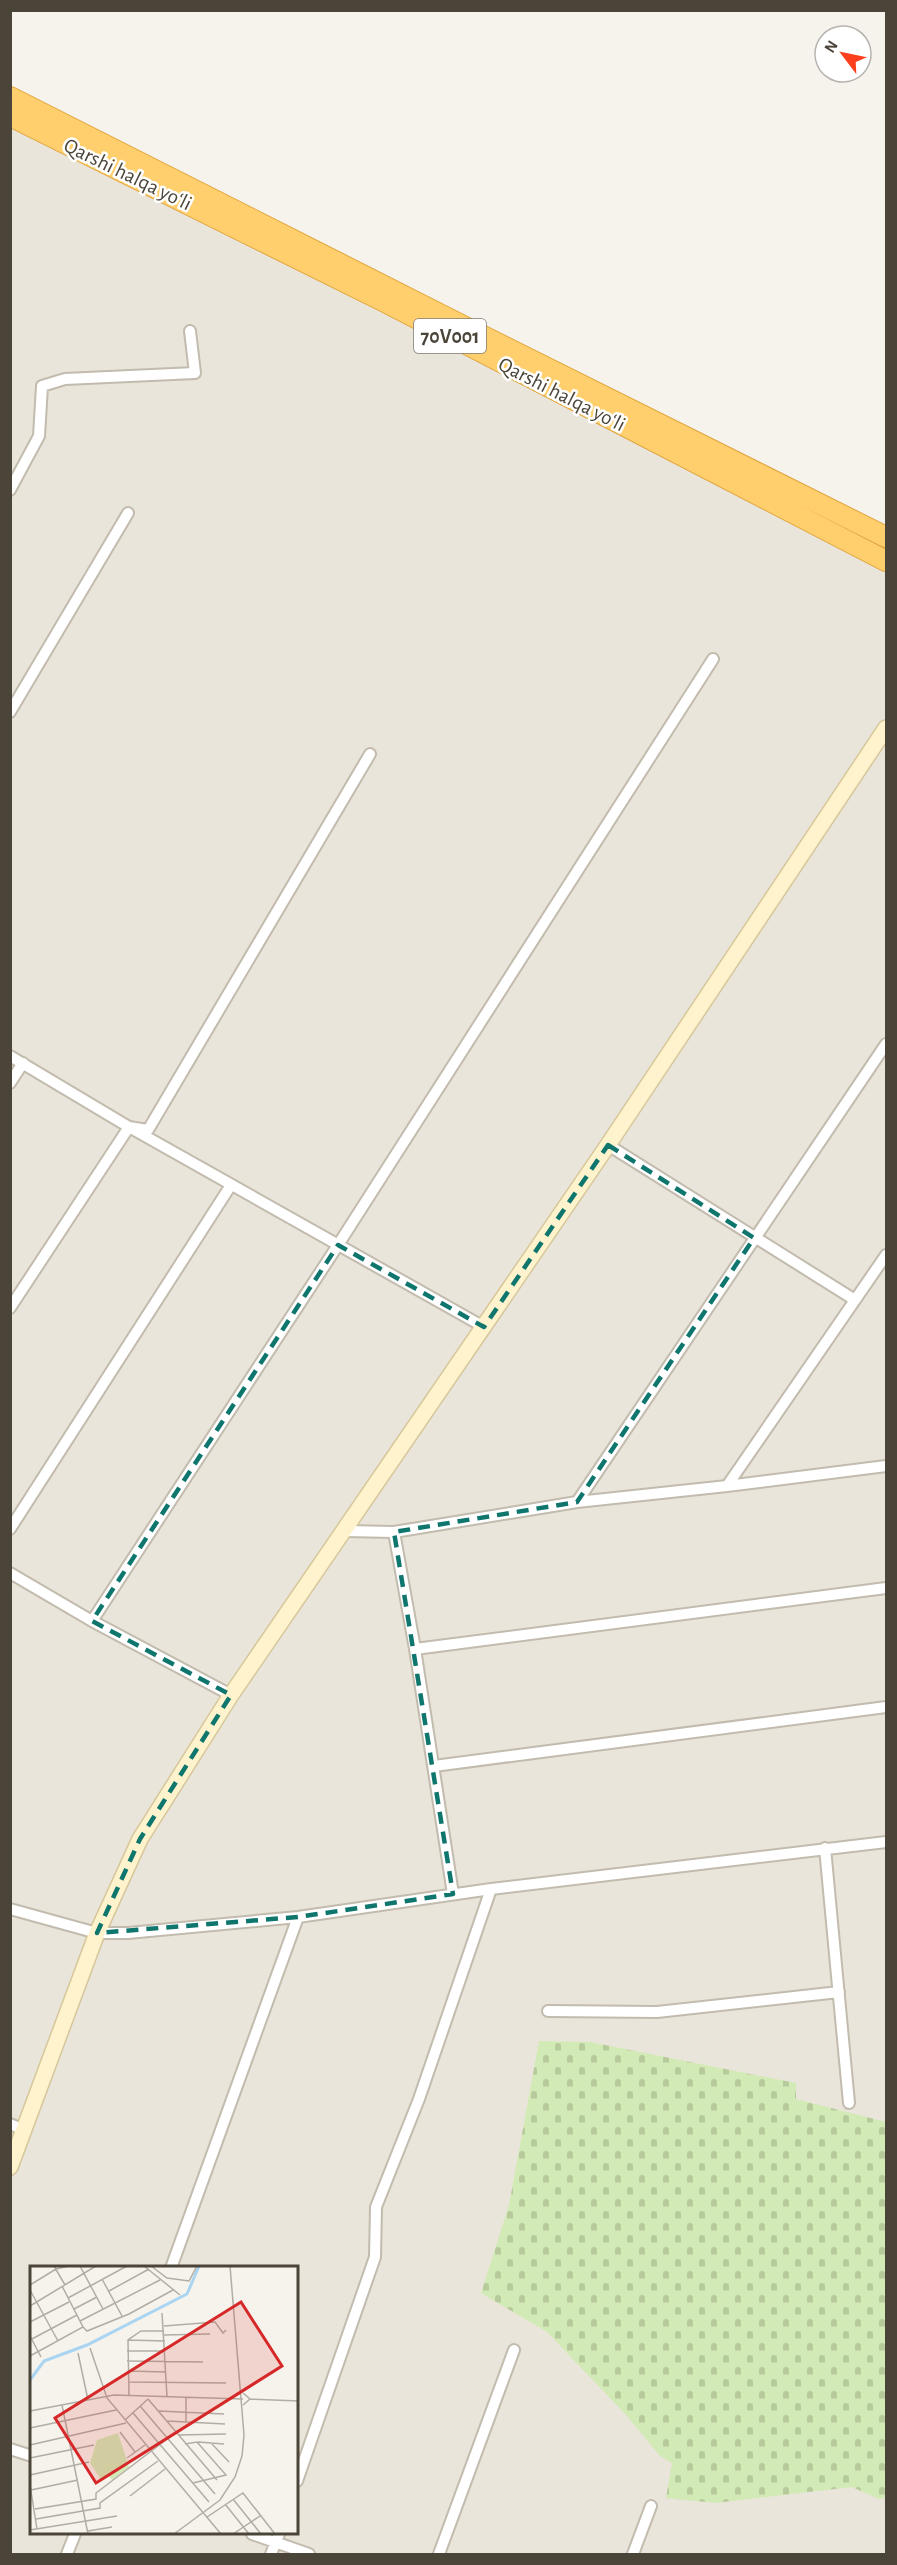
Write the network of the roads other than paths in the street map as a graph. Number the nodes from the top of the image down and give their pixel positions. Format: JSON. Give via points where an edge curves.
{"nodes":[{"id":1,"x":10,"y":97,"type":"edge"},
{"id":2,"x":10,"y":116,"type":"edge"},
{"id":3,"x":283,"y":243,"type":"junction"},
{"id":4,"x":190,"y":331,"type":"dead end"},
{"id":5,"x":10,"y":490,"type":"edge"},
{"id":6,"x":128,"y":513,"type":"dead end"},
{"id":7,"x":886,"y":537,"type":"edge"},
{"id":8,"x":886,"y":561,"type":"edge"},
{"id":9,"x":713,"y":658,"type":"dead end"},
{"id":10,"x":10,"y":712,"type":"edge"},
{"id":11,"x":886,"y":728,"type":"edge"},
{"id":12,"x":370,"y":754,"type":"dead end"},
{"id":13,"x":886,"y":1044,"type":"edge"},
{"id":14,"x":10,"y":1056,"type":"edge"},
{"id":15,"x":23,"y":1063,"type":"junction"},
{"id":16,"x":10,"y":1083,"type":"edge"},
{"id":17,"x":129,"y":1127,"type":"junction"},
{"id":18,"x":608,"y":1145,"type":"junction"},
{"id":19,"x":231,"y":1185,"type":"junction"},
{"id":20,"x":754,"y":1238,"type":"junction"},
{"id":21,"x":338,"y":1245,"type":"junction"},
{"id":22,"x":886,"y":1255,"type":"edge"},
{"id":23,"x":855,"y":1300,"type":"junction"},
{"id":24,"x":10,"y":1308,"type":"edge"},
{"id":25,"x":484,"y":1327,"type":"junction"},
{"id":26,"x":886,"y":1466,"type":"edge"},
{"id":27,"x":727,"y":1486,"type":"junction"},
{"id":28,"x":577,"y":1502,"type":"junction"},
{"id":29,"x":10,"y":1529,"type":"edge"},
{"id":30,"x":345,"y":1531,"type":"junction"},
{"id":31,"x":394,"y":1532,"type":"junction"},
{"id":32,"x":10,"y":1573,"type":"edge"},
{"id":33,"x":886,"y":1588,"type":"edge"},
{"id":34,"x":92,"y":1621,"type":"junction"},
{"id":35,"x":415,"y":1649,"type":"junction"},
{"id":36,"x":231,"y":1695,"type":"junction"},
{"id":37,"x":886,"y":1707,"type":"edge"},
{"id":38,"x":434,"y":1766,"type":"junction"},
{"id":39,"x":886,"y":1842,"type":"edge"},
{"id":40,"x":825,"y":1848,"type":"junction"},
{"id":41,"x":491,"y":1889,"type":"junction"},
{"id":42,"x":453,"y":1894,"type":"junction"},
{"id":43,"x":10,"y":1909,"type":"edge"},
{"id":44,"x":298,"y":1917,"type":"junction"},
{"id":45,"x":97,"y":1933,"type":"junction"},
{"id":46,"x":839,"y":1992,"type":"junction"},
{"id":47,"x":548,"y":2011,"type":"dead end"},
{"id":48,"x":849,"y":2103,"type":"dead end"},
{"id":49,"x":17,"y":2127,"type":"edge"},
{"id":50,"x":10,"y":2167,"type":"edge"},
{"id":51,"x":172,"y":2266,"type":"edge"},
{"id":52,"x":514,"y":2350,"type":"dead end"},
{"id":53,"x":10,"y":2449,"type":"edge"},
{"id":54,"x":30,"y":2455,"type":"edge"},
{"id":55,"x":298,"y":2478,"type":"edge"},
{"id":56,"x":651,"y":2506,"type":"dead end"},
{"id":57,"x":75,"y":2535,"type":"edge"},
{"id":58,"x":258,"y":2535,"type":"edge"},
{"id":59,"x":277,"y":2538,"type":"edge"},
{"id":60,"x":67,"y":2554,"type":"edge"},
{"id":61,"x":271,"y":2554,"type":"edge"},
{"id":62,"x":309,"y":2554,"type":"edge"},
{"id":63,"x":440,"y":2554,"type":"edge"},
{"id":64,"x":633,"y":2554,"type":"edge"}],
"edges":[{"from":1,"to":3,"type":"highway","name":"Qarshi halqa yoʻli","number":"70V001"},
{"from":2,"to":3,"type":"highway","name":"Qarshi halqa yoʻli","number":"70V001"},
{"from":3,"to":7,"type":"highway","name":"Qarshi halqa yoʻli","number":"70V001"},
{"from":3,"to":8,"type":"highway","name":"Qarshi halqa yoʻli","number":"70V001"},
{"from":4,"to":5,"type":"street","via":[[195,373],[65,379],[42,386],[39,436]]},
{"from":6,"to":10,"type":"street"},
{"from":9,"to":21,"type":"street"},
{"from":11,"to":18,"type":"main road"},
{"from":12,"to":17,"type":"street","via":[[148,1130]]},
{"from":13,"to":20,"type":"street"},
{"from":14,"to":15,"type":"street"},
{"from":15,"to":16,"type":"street"},
{"from":15,"to":17,"type":"street"},
{"from":17,"to":19,"type":"street"},
{"from":17,"to":24,"type":"street"},
{"from":18,"to":20,"type":"street"},
{"from":18,"to":25,"type":"main road"},
{"from":19,"to":21,"type":"street"},
{"from":19,"to":29,"type":"street"},
{"from":20,"to":23,"type":"street"},
{"from":20,"to":28,"type":"street"},
{"from":21,"to":25,"type":"street"},
{"from":21,"to":34,"type":"street"},
{"from":22,"to":23,"type":"street"},
{"from":23,"to":27,"type":"street"},
{"from":25,"to":30,"type":"main road"},
{"from":26,"to":27,"type":"street"},
{"from":27,"to":28,"type":"street"},
{"from":28,"to":31,"type":"street"},
{"from":30,"to":31,"type":"street"},
{"from":30,"to":36,"type":"main road"},
{"from":31,"to":35,"type":"street"},
{"from":32,"to":34,"type":"street"},
{"from":33,"to":35,"type":"street"},
{"from":34,"to":36,"type":"street"},
{"from":35,"to":38,"type":"street"},
{"from":36,"to":45,"type":"main road","via":[[140,1839]]},
{"from":37,"to":38,"type":"street"},
{"from":38,"to":42,"type":"street"},
{"from":39,"to":40,"type":"street"},
{"from":40,"to":41,"type":"street"},
{"from":40,"to":46,"type":"street"},
{"from":41,"to":42,"type":"street"},
{"from":41,"to":55,"type":"street","via":[[419,2099],[376,2207],[375,2257]]},
{"from":42,"to":44,"type":"street"},
{"from":43,"to":45,"type":"street"},
{"from":44,"to":45,"type":"street"},
{"from":44,"to":51,"type":"street"},
{"from":45,"to":49,"type":"main road"},
{"from":46,"to":47,"type":"street","via":[[657,2013]]},
{"from":46,"to":48,"type":"street"},
{"from":49,"to":50,"type":"main road"},
{"from":52,"to":63,"type":"street"},
{"from":53,"to":54,"type":"street"},
{"from":56,"to":64,"type":"street"},
{"from":57,"to":60,"type":"street"},
{"from":58,"to":59,"type":"street"},
{"from":59,"to":61,"type":"street"},
{"from":59,"to":62,"type":"street"}]}
